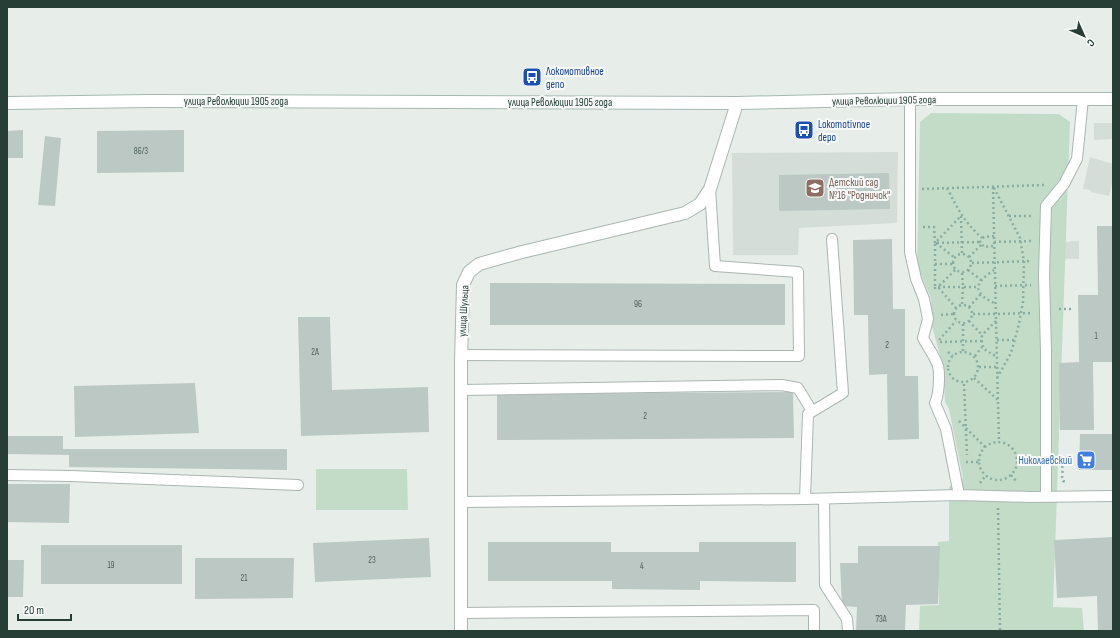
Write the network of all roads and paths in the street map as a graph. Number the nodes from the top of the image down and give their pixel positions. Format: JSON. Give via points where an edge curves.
{"nodes":[{"id":1,"x":1113,"y":98,"type":"edge"},
{"id":2,"x":910,"y":99,"type":"junction"},
{"id":3,"x":1083,"y":99,"type":"junction"},
{"id":4,"x":7,"y":103,"type":"edge"},
{"id":5,"x":737,"y":103,"type":"junction"},
{"id":6,"x":1064,"y":184,"type":"junction"},
{"id":7,"x":993,"y":186,"type":"junction"},
{"id":8,"x":947,"y":188,"type":"junction"},
{"id":9,"x":710,"y":189,"type":"junction"},
{"id":10,"x":910,"y":189,"type":"junction"},
{"id":11,"x":961,"y":216,"type":"junction"},
{"id":12,"x":1009,"y":216,"type":"junction"},
{"id":13,"x":1046,"y":216,"type":"junction"},
{"id":14,"x":909,"y":227,"type":"junction"},
{"id":15,"x":994,"y":236,"type":"junction"},
{"id":16,"x":982,"y":238,"type":"junction"},
{"id":17,"x":832,"y":240,"type":"dead end"},
{"id":18,"x":1020,"y":241,"type":"junction"},
{"id":19,"x":1045,"y":241,"type":"junction"},
{"id":20,"x":962,"y":242,"type":"junction"},
{"id":21,"x":994,"y":242,"type":"junction"},
{"id":22,"x":935,"y":243,"type":"junction"},
{"id":23,"x":981,"y":244,"type":"junction"},
{"id":24,"x":994,"y":246,"type":"junction"},
{"id":25,"x":962,"y":254,"type":"junction"},
{"id":26,"x":969,"y":257,"type":"junction"},
{"id":27,"x":955,"y":258,"type":"junction"},
{"id":28,"x":1044,"y":261,"type":"junction"},
{"id":29,"x":1024,"y":262,"type":"junction"},
{"id":30,"x":972,"y":263,"type":"junction"},
{"id":31,"x":995,"y":263,"type":"junction"},
{"id":32,"x":935,"y":264,"type":"junction"},
{"id":33,"x":952,"y":264,"type":"junction"},
{"id":34,"x":995,"y":269,"type":"junction"},
{"id":35,"x":955,"y":270,"type":"junction"},
{"id":36,"x":968,"y":270,"type":"junction"},
{"id":37,"x":962,"y":273,"type":"junction"},
{"id":38,"x":981,"y":280,"type":"junction"},
{"id":39,"x":1044,"y":284,"type":"junction"},
{"id":40,"x":995,"y":286,"type":"junction"},
{"id":41,"x":1024,"y":286,"type":"junction"},
{"id":42,"x":935,"y":287,"type":"dead end"},
{"id":43,"x":962,"y":287,"type":"junction"},
{"id":44,"x":979,"y":287,"type":"junction"},
{"id":45,"x":981,"y":294,"type":"junction"},
{"id":46,"x":962,"y":304,"type":"junction"},
{"id":47,"x":996,"y":304,"type":"junction"},
{"id":48,"x":969,"y":307,"type":"junction"},
{"id":49,"x":956,"y":308,"type":"junction"},
{"id":50,"x":1021,"y":313,"type":"junction"},
{"id":51,"x":953,"y":314,"type":"junction"},
{"id":52,"x":973,"y":314,"type":"junction"},
{"id":53,"x":996,"y":314,"type":"junction"},
{"id":54,"x":936,"y":315,"type":"dead end"},
{"id":55,"x":996,"y":320,"type":"junction"},
{"id":56,"x":956,"y":321,"type":"junction"},
{"id":57,"x":969,"y":321,"type":"junction"},
{"id":58,"x":963,"y":324,"type":"junction"},
{"id":59,"x":982,"y":335,"type":"junction"},
{"id":60,"x":964,"y":340,"type":"junction"},
{"id":61,"x":997,"y":340,"type":"junction"},
{"id":62,"x":1015,"y":340,"type":"junction"},
{"id":63,"x":982,"y":341,"type":"junction"},
{"id":64,"x":982,"y":347,"type":"junction"},
{"id":65,"x":963,"y":351,"type":"junction"},
{"id":66,"x":461,"y":355,"type":"junction"},
{"id":67,"x":974,"y":356,"type":"junction"},
{"id":68,"x":997,"y":358,"type":"junction"},
{"id":69,"x":979,"y":367,"type":"junction"},
{"id":70,"x":997,"y":367,"type":"junction"},
{"id":71,"x":974,"y":378,"type":"junction"},
{"id":72,"x":997,"y":378,"type":"junction"},
{"id":73,"x":964,"y":384,"type":"dead end"},
{"id":74,"x":461,"y":390,"type":"junction"},
{"id":75,"x":998,"y":400,"type":"junction"},
{"id":76,"x":812,"y":412,"type":"junction"},
{"id":77,"x":958,"y":420,"type":"dead end"},
{"id":78,"x":999,"y":442,"type":"junction"},
{"id":79,"x":985,"y":447,"type":"junction"},
{"id":80,"x":1054,"y":460,"type":"dead end"},
{"id":81,"x":967,"y":462,"type":"dead end"},
{"id":82,"x":7,"y":475,"type":"edge"},
{"id":83,"x":998,"y":480,"type":"junction"},
{"id":84,"x":1074,"y":482,"type":"dead end"},
{"id":85,"x":298,"y":485,"type":"dead end"},
{"id":86,"x":959,"y":495,"type":"junction"},
{"id":87,"x":998,"y":496,"type":"junction"},
{"id":88,"x":1113,"y":496,"type":"edge"},
{"id":89,"x":1046,"y":497,"type":"junction"},
{"id":90,"x":805,"y":499,"type":"junction"},
{"id":91,"x":824,"y":499,"type":"junction"},
{"id":92,"x":461,"y":502,"type":"junction"},
{"id":93,"x":461,"y":613,"type":"junction"},
{"id":94,"x":461,"y":631,"type":"edge"},
{"id":95,"x":814,"y":631,"type":"edge"},
{"id":96,"x":848,"y":631,"type":"edge"},
{"id":97,"x":1000,"y":631,"type":"edge"}],
"edges":[{"from":1,"to":3,"type":"main road","name":"улица Революции 1905 года"},
{"from":2,"to":3,"type":"main road","name":"улица Революции 1905 года"},
{"from":2,"to":5,"type":"main road","name":"улица Революции 1905 года"},
{"from":2,"to":10,"type":"lane"},
{"from":3,"to":6,"type":"lane","via":[[1077,159]]},
{"from":4,"to":5,"type":"main road","name":"улица Революции 1905 года"},
{"from":5,"to":9,"type":"main road","name":"улица Шульца"},
{"from":6,"to":7,"type":"path"},
{"from":6,"to":13,"type":"lane","via":[[1046,206]]},
{"from":7,"to":8,"type":"path"},
{"from":7,"to":12,"type":"path"},
{"from":7,"to":15,"type":"path"},
{"from":8,"to":10,"type":"path"},
{"from":8,"to":11,"type":"path"},
{"from":9,"to":66,"type":"main road","name":"улица Шульца","via":[[700,204],[685,213],[479,264],[469,272],[463,285]]},
{"from":9,"to":66,"type":"lane","via":[[715,266],[798,272],[799,356]]},
{"from":10,"to":14,"type":"lane"},
{"from":11,"to":16,"type":"path"},
{"from":11,"to":20,"type":"path"},
{"from":11,"to":22,"type":"path"},
{"from":12,"to":13,"type":"path"},
{"from":12,"to":18,"type":"path"},
{"from":13,"to":19,"type":"lane"},
{"from":14,"to":22,"type":"path","via":[[934,227]]},
{"from":14,"to":86,"type":"lane","via":[[910,252],[928,319],[923,338],[938,365],[939,385],[935,403],[946,429]]},
{"from":15,"to":16,"type":"path"},
{"from":15,"to":21,"type":"path"},
{"from":16,"to":23,"type":"path"},
{"from":17,"to":76,"type":"lane","via":[[843,393]]},
{"from":18,"to":19,"type":"path"},
{"from":18,"to":21,"type":"path"},
{"from":18,"to":29,"type":"path"},
{"from":19,"to":28,"type":"lane"},
{"from":20,"to":22,"type":"path"},
{"from":20,"to":23,"type":"path"},
{"from":20,"to":25,"type":"path"},
{"from":21,"to":24,"type":"path"},
{"from":22,"to":27,"type":"path"},
{"from":22,"to":32,"type":"path"},
{"from":23,"to":24,"type":"path","via":[[984,247]]},
{"from":23,"to":26,"type":"path"},
{"from":24,"to":31,"type":"path"},
{"from":25,"to":26,"type":"path"},
{"from":25,"to":27,"type":"path"},
{"from":26,"to":30,"type":"path"},
{"from":27,"to":33,"type":"path"},
{"from":28,"to":29,"type":"path"},
{"from":28,"to":39,"type":"lane"},
{"from":29,"to":31,"type":"path"},
{"from":29,"to":41,"type":"path"},
{"from":30,"to":31,"type":"path"},
{"from":30,"to":36,"type":"path"},
{"from":31,"to":34,"type":"path"},
{"from":32,"to":33,"type":"path"},
{"from":32,"to":42,"type":"path"},
{"from":33,"to":35,"type":"path"},
{"from":34,"to":38,"type":"path"},
{"from":34,"to":40,"type":"path"},
{"from":35,"to":37,"type":"path"},
{"from":35,"to":49,"type":"path","via":[[938,287]]},
{"from":36,"to":37,"type":"path"},
{"from":36,"to":38,"type":"path"},
{"from":37,"to":43,"type":"path"},
{"from":38,"to":44,"type":"path"},
{"from":39,"to":41,"type":"path"},
{"from":39,"to":89,"type":"lane"},
{"from":40,"to":41,"type":"path"},
{"from":40,"to":47,"type":"path"},
{"from":41,"to":50,"type":"path"},
{"from":43,"to":44,"type":"path"},
{"from":43,"to":46,"type":"path"},
{"from":44,"to":45,"type":"path"},
{"from":45,"to":47,"type":"path"},
{"from":45,"to":48,"type":"path"},
{"from":46,"to":48,"type":"path"},
{"from":46,"to":49,"type":"path"},
{"from":47,"to":53,"type":"path"},
{"from":48,"to":52,"type":"path"},
{"from":49,"to":51,"type":"path"},
{"from":50,"to":53,"type":"path"},
{"from":50,"to":62,"type":"path"},
{"from":51,"to":54,"type":"path"},
{"from":51,"to":56,"type":"path"},
{"from":52,"to":53,"type":"path"},
{"from":52,"to":57,"type":"path"},
{"from":53,"to":55,"type":"path"},
{"from":55,"to":59,"type":"path"},
{"from":55,"to":61,"type":"path"},
{"from":56,"to":58,"type":"path"},
{"from":56,"to":60,"type":"path","via":[[938,342]]},
{"from":57,"to":58,"type":"path"},
{"from":57,"to":59,"type":"path"},
{"from":58,"to":60,"type":"path"},
{"from":59,"to":63,"type":"path"},
{"from":60,"to":63,"type":"path"},
{"from":60,"to":65,"type":"path"},
{"from":61,"to":62,"type":"path"},
{"from":61,"to":68,"type":"path"},
{"from":62,"to":72,"type":"path"},
{"from":63,"to":64,"type":"path"},
{"from":64,"to":67,"type":"path"},
{"from":64,"to":68,"type":"path"},
{"from":65,"to":67,"type":"path"},
{"from":65,"to":71,"type":"path","via":[[958,352],[949,361],[949,373],[958,381],[969,381]]},
{"from":66,"to":74,"type":"main road","name":"улица Шульца"},
{"from":67,"to":69,"type":"path"},
{"from":68,"to":70,"type":"path"},
{"from":69,"to":70,"type":"path"},
{"from":69,"to":71,"type":"path"},
{"from":70,"to":72,"type":"path"},
{"from":71,"to":75,"type":"path"},
{"from":72,"to":75,"type":"path"},
{"from":73,"to":81,"type":"path"},
{"from":74,"to":76,"type":"lane","via":[[782,385],[798,388]]},
{"from":74,"to":92,"type":"main road","name":"улица Шульца"},
{"from":75,"to":78,"type":"path"},
{"from":76,"to":90,"type":"lane","via":[[808,414]]},
{"from":77,"to":79,"type":"path"},
{"from":78,"to":79,"type":"path"},
{"from":78,"to":83,"type":"path","via":[[1013,448],[1017,460],[1013,473]]},
{"from":79,"to":83,"type":"path","via":[[980,455],[980,468],[989,478]]},
{"from":80,"to":84,"type":"path","via":[[1062,465],[1063,481]]},
{"from":82,"to":85,"type":"lane"},
{"from":83,"to":87,"type":"path"},
{"from":86,"to":87,"type":"lane"},
{"from":86,"to":91,"type":"lane"},
{"from":87,"to":89,"type":"lane"},
{"from":87,"to":97,"type":"path"},
{"from":88,"to":89,"type":"lane"},
{"from":90,"to":91,"type":"lane"},
{"from":90,"to":92,"type":"lane"},
{"from":91,"to":96,"type":"lane","via":[[825,584],[847,620]]},
{"from":92,"to":93,"type":"main road","name":"улица Шульца"},
{"from":93,"to":94,"type":"main road","name":"улица Шульца"},
{"from":93,"to":95,"type":"lane","via":[[814,610]]}]}
